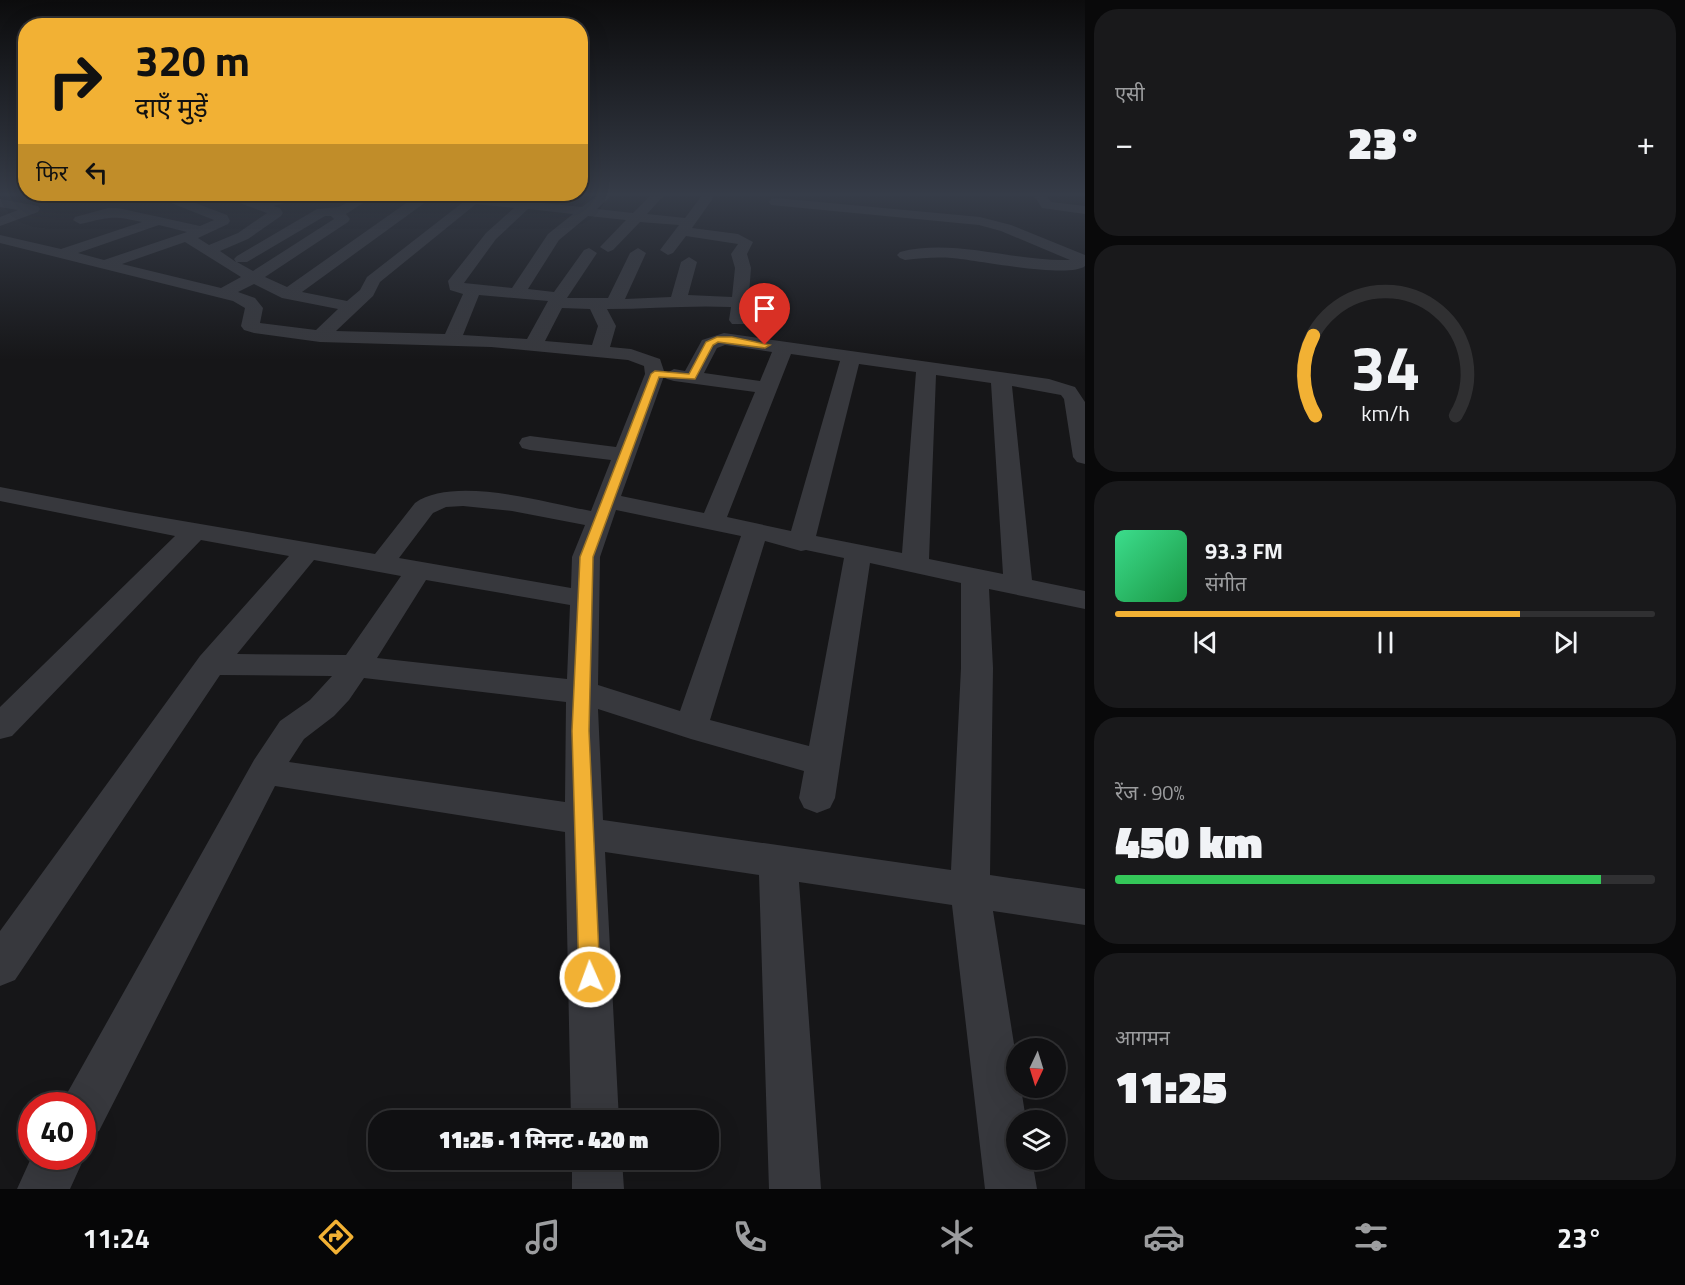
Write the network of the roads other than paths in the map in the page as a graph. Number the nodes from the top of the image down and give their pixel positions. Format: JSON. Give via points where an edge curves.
{"nodes":[{"id":1,"x":46,"y":249,"type":"edge"},
{"id":2,"x":75,"y":249,"type":"edge"},
{"id":3,"x":149,"y":249,"type":"edge"},
{"id":4,"x":199,"y":249,"type":"edge"},
{"id":5,"x":219,"y":249,"type":"edge"},
{"id":6,"x":255,"y":249,"type":"edge"},
{"id":7,"x":299,"y":249,"type":"edge"},
{"id":8,"x":350,"y":249,"type":"edge"},
{"id":9,"x":411,"y":249,"type":"edge"},
{"id":10,"x":481,"y":249,"type":"edge"},
{"id":11,"x":543,"y":249,"type":"edge"},
{"id":12,"x":742,"y":249,"type":"edge"},
{"id":13,"x":1054,"y":249,"type":"edge"},
{"id":14,"x":589,"y":253,"type":"dead end"},
{"id":15,"x":638,"y":253,"type":"dead end"},
{"id":16,"x":62,"y":254,"type":"junction"},
{"id":17,"x":905,"y":255,"type":"dead end"},
{"id":18,"x":202,"y":259,"type":"junction"},
{"id":19,"x":689,"y":262,"type":"dead end"},
{"id":20,"x":1085,"y":263,"type":"edge"},
{"id":21,"x":106,"y":264,"type":"junction"},
{"id":22,"x":237,"y":269,"type":"junction"},
{"id":23,"x":320,"y":271,"type":"junction"},
{"id":24,"x":160,"y":278,"type":"junction"},
{"id":25,"x":255,"y":278,"type":"junction"},
{"id":26,"x":373,"y":280,"type":"junction"},
{"id":27,"x":473,"y":290,"type":"junction"},
{"id":28,"x":223,"y":292,"type":"junction"},
{"id":29,"x":517,"y":293,"type":"junction"},
{"id":30,"x":288,"y":294,"type":"junction"},
{"id":31,"x":557,"y":300,"type":"junction"},
{"id":32,"x":678,"y":300,"type":"junction"},
{"id":33,"x":740,"y":302,"type":"junction"},
{"id":34,"x":607,"y":304,"type":"junction"},
{"id":35,"x":352,"y":307,"type":"junction"},
{"id":36,"x":320,"y":336,"type":"junction"},
{"id":37,"x":452,"y":339,"type":"junction"},
{"id":38,"x":747,"y":342,"type":"junction"},
{"id":39,"x":533,"y":346,"type":"junction"},
{"id":40,"x":783,"y":349,"type":"junction"},
{"id":41,"x":599,"y":352,"type":"junction"},
{"id":42,"x":850,"y":358,"type":"junction"},
{"id":43,"x":927,"y":362,"type":"junction"},
{"id":44,"x":655,"y":374,"type":"junction"},
{"id":45,"x":692,"y":377,"type":"junction"},
{"id":46,"x":1001,"y":379,"type":"junction"},
{"id":47,"x":1085,"y":380,"type":"edge"},
{"id":48,"x":767,"y":388,"type":"junction"},
{"id":49,"x":530,"y":443,"type":"dead end"},
{"id":50,"x":624,"y":455,"type":"junction"},
{"id":51,"x":1085,"y":457,"type":"edge"},
{"id":52,"x":0,"y":494,"type":"edge"},
{"id":53,"x":602,"y":510,"type":"junction"},
{"id":54,"x":712,"y":524,"type":"junction"},
{"id":55,"x":195,"y":531,"type":"junction"},
{"id":56,"x":755,"y":533,"type":"junction"},
{"id":57,"x":801,"y":543,"type":"junction"},
{"id":58,"x":308,"y":551,"type":"junction"},
{"id":59,"x":858,"y":554,"type":"junction"},
{"id":60,"x":381,"y":564,"type":"junction"},
{"id":61,"x":915,"y":565,"type":"junction"},
{"id":62,"x":419,"y":570,"type":"junction"},
{"id":63,"x":975,"y":577,"type":"junction"},
{"id":64,"x":1018,"y":585,"type":"junction"},
{"id":65,"x":585,"y":599,"type":"junction"},
{"id":66,"x":1085,"y":600,"type":"edge"},
{"id":67,"x":211,"y":664,"type":"junction"},
{"id":68,"x":353,"y":666,"type":"junction"},
{"id":69,"x":582,"y":692,"type":"junction"},
{"id":70,"x":0,"y":727,"type":"edge"},
{"id":71,"x":691,"y":728,"type":"junction"},
{"id":72,"x":823,"y":764,"type":"junction"},
{"id":73,"x":266,"y":770,"type":"junction"},
{"id":74,"x":817,"y":798,"type":"dead end"},
{"id":75,"x":584,"y":827,"type":"junction"},
{"id":76,"x":778,"y":861,"type":"junction"},
{"id":77,"x":970,"y":890,"type":"junction"},
{"id":78,"x":1085,"y":906,"type":"edge"},
{"id":79,"x":0,"y":966,"type":"edge"},
{"id":80,"x":94,"y":1092,"type":"edge"},
{"id":81,"x":595,"y":1110,"type":"edge"},
{"id":82,"x":53,"y":1170,"type":"edge"},
{"id":83,"x":597,"y":1170,"type":"edge"},
{"id":84,"x":43,"y":1189,"type":"edge"},
{"id":85,"x":598,"y":1189,"type":"edge"},
{"id":86,"x":795,"y":1189,"type":"edge"},
{"id":87,"x":1011,"y":1189,"type":"edge"}],
"edges":[{"from":1,"to":16,"type":"street"},
{"from":2,"to":16,"type":"street"},
{"from":3,"to":21,"type":"street"},
{"from":4,"to":18,"type":"street"},
{"from":5,"to":18,"type":"street"},
{"from":6,"to":22,"type":"street","via":[[244,256],[244,264]]},
{"from":7,"to":25,"type":"street"},
{"from":8,"to":23,"type":"street"},
{"from":9,"to":26,"type":"street"},
{"from":10,"to":27,"type":"street","via":[[456,281],[458,288]]},
{"from":11,"to":29,"type":"street"},
{"from":12,"to":33,"type":"street"},
{"from":13,"to":20,"type":"street"},
{"from":14,"to":31,"type":"street"},
{"from":15,"to":34,"type":"street"},
{"from":16,"to":21,"type":"street"},
{"from":17,"to":20,"type":"street","via":[[935,252],[1054,265]]},
{"from":18,"to":22,"type":"street"},
{"from":18,"to":24,"type":"street"},
{"from":19,"to":32,"type":"street"},
{"from":21,"to":24,"type":"street"},
{"from":22,"to":25,"type":"street"},
{"from":23,"to":26,"type":"street"},
{"from":23,"to":30,"type":"street"},
{"from":24,"to":28,"type":"street"},
{"from":25,"to":28,"type":"street"},
{"from":25,"to":30,"type":"street"},
{"from":26,"to":35,"type":"street"},
{"from":27,"to":29,"type":"street"},
{"from":27,"to":37,"type":"street"},
{"from":28,"to":36,"type":"street","via":[[249,302],[254,313],[250,326],[254,328]]},
{"from":29,"to":31,"type":"street"},
{"from":30,"to":35,"type":"street"},
{"from":31,"to":34,"type":"street"},
{"from":31,"to":39,"type":"street"},
{"from":32,"to":33,"type":"street"},
{"from":32,"to":34,"type":"street"},
{"from":33,"to":38,"type":"street","via":[[737,329]]},
{"from":34,"to":41,"type":"street","via":[[598,309],[607,326]]},
{"from":35,"to":36,"type":"street"},
{"from":36,"to":37,"type":"street"},
{"from":37,"to":39,"type":"street"},
{"from":38,"to":40,"type":"street"},
{"from":38,"to":45,"type":"street","via":[[712,341]]},
{"from":39,"to":41,"type":"street"},
{"from":40,"to":42,"type":"street"},
{"from":40,"to":48,"type":"street"},
{"from":41,"to":44,"type":"street","via":[[641,357],[653,363]]},
{"from":42,"to":43,"type":"street"},
{"from":42,"to":57,"type":"street"},
{"from":43,"to":46,"type":"street"},
{"from":43,"to":47,"type":"street"},
{"from":43,"to":61,"type":"street"},
{"from":44,"to":45,"type":"street"},
{"from":44,"to":50,"type":"street"},
{"from":45,"to":48,"type":"street"},
{"from":46,"to":51,"type":"street","via":[[1060,388],[1071,394]]},
{"from":46,"to":64,"type":"street"},
{"from":48,"to":54,"type":"street"},
{"from":49,"to":50,"type":"street"},
{"from":50,"to":53,"type":"street"},
{"from":52,"to":55,"type":"street"},
{"from":53,"to":54,"type":"street"},
{"from":53,"to":60,"type":"street","via":[[443,499],[421,512]]},
{"from":53,"to":65,"type":"street","via":[[586,557]]},
{"from":54,"to":56,"type":"street"},
{"from":55,"to":58,"type":"street"},
{"from":55,"to":70,"type":"street"},
{"from":56,"to":57,"type":"street"},
{"from":56,"to":71,"type":"street"},
{"from":57,"to":59,"type":"street"},
{"from":58,"to":60,"type":"street"},
{"from":58,"to":67,"type":"street"},
{"from":59,"to":61,"type":"street"},
{"from":59,"to":72,"type":"street"},
{"from":60,"to":62,"type":"street"},
{"from":61,"to":63,"type":"street"},
{"from":62,"to":65,"type":"street"},
{"from":62,"to":68,"type":"street"},
{"from":63,"to":64,"type":"street"},
{"from":63,"to":77,"type":"street","via":[[977,668]]},
{"from":64,"to":66,"type":"street"},
{"from":65,"to":69,"type":"street"},
{"from":67,"to":68,"type":"street"},
{"from":67,"to":79,"type":"street"},
{"from":68,"to":69,"type":"street"},
{"from":68,"to":73,"type":"street","via":[[330,700],[292,730]]},
{"from":69,"to":71,"type":"street"},
{"from":69,"to":75,"type":"street"},
{"from":71,"to":72,"type":"street"},
{"from":72,"to":74,"type":"street"},
{"from":73,"to":75,"type":"street"},
{"from":73,"to":80,"type":"street"},
{"from":75,"to":76,"type":"street"},
{"from":75,"to":81,"type":"street"},
{"from":76,"to":77,"type":"street"},
{"from":76,"to":86,"type":"street"},
{"from":77,"to":78,"type":"street"},
{"from":77,"to":87,"type":"street"},
{"from":82,"to":84,"type":"street"},
{"from":83,"to":85,"type":"street"}]}
